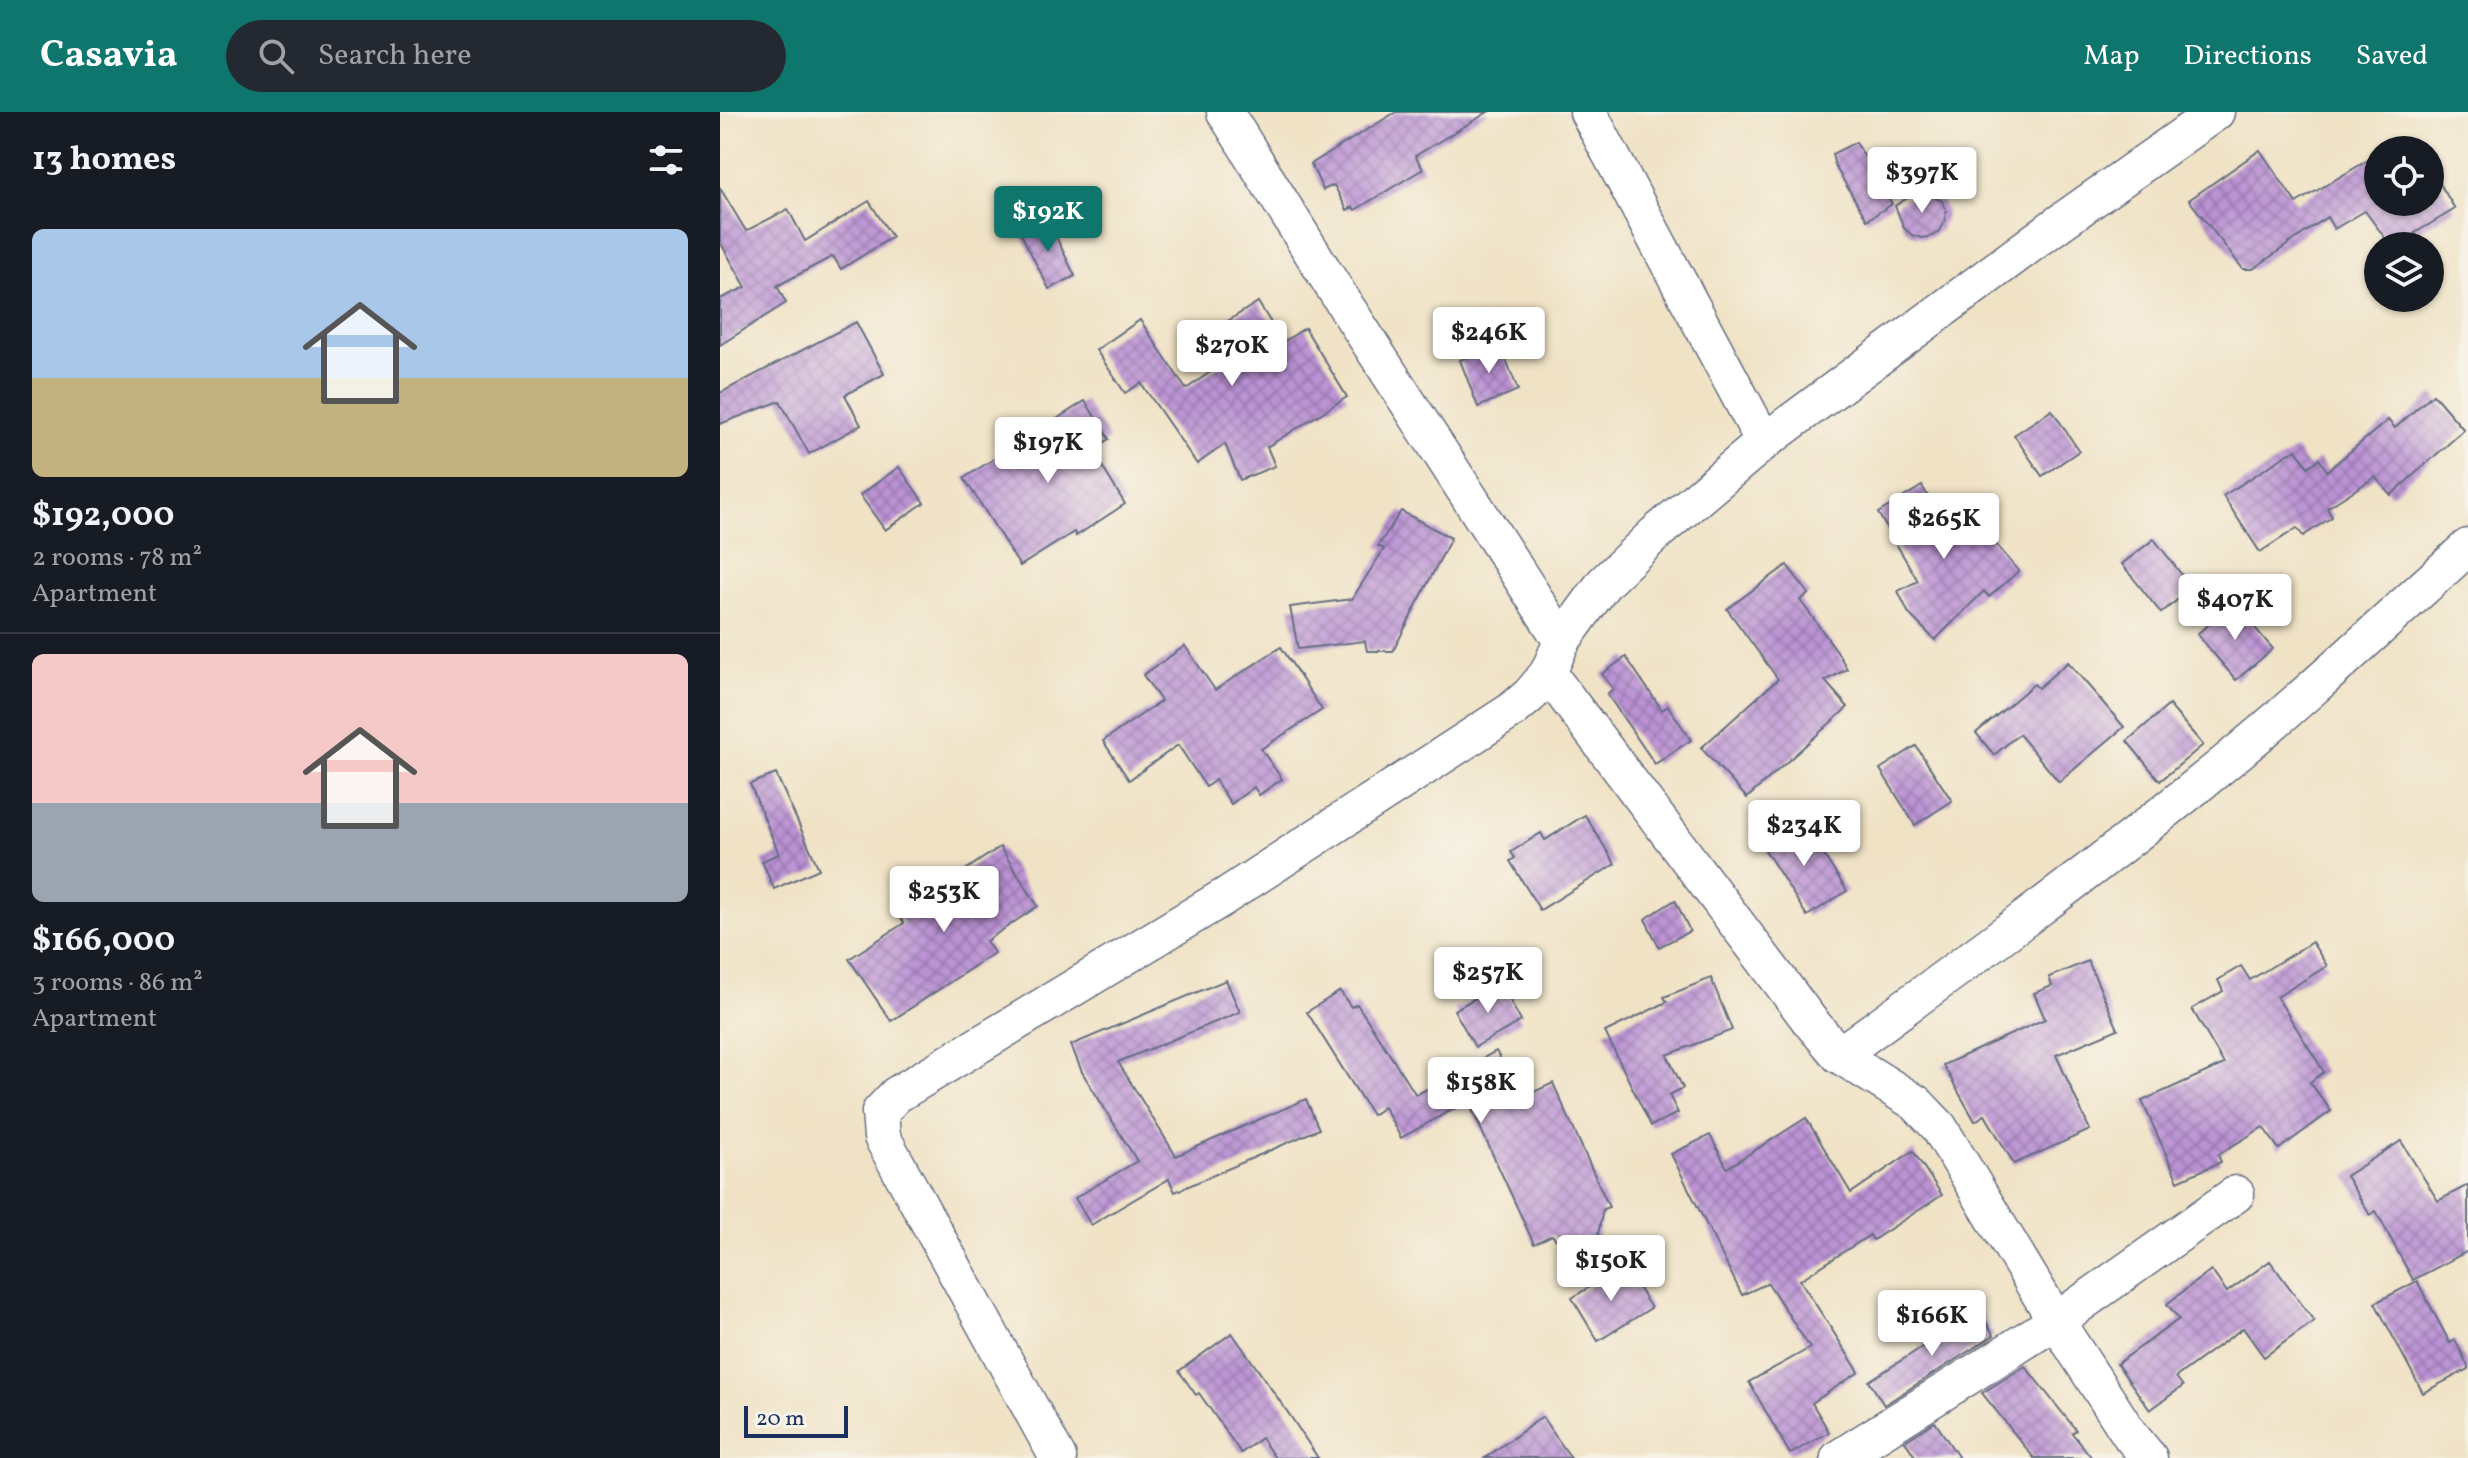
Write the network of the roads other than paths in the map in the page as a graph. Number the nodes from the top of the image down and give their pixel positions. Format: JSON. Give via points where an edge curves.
{"nodes":[{"id":1,"x":1225,"y":112,"type":"edge"},
{"id":2,"x":1588,"y":112,"type":"edge"},
{"id":3,"x":2216,"y":112,"type":"edge"},
{"id":4,"x":1764,"y":442,"type":"junction"},
{"id":5,"x":2468,"y":547,"type":"edge"},
{"id":6,"x":1555,"y":657,"type":"junction"},
{"id":7,"x":1839,"y":1055,"type":"junction"},
{"id":8,"x":2236,"y":1194,"type":"dead end"},
{"id":9,"x":2056,"y":1321,"type":"junction"},
{"id":10,"x":1058,"y":1458,"type":"edge"},
{"id":11,"x":1839,"y":1458,"type":"edge"},
{"id":12,"x":2149,"y":1458,"type":"edge"}],
"edges":[{"from":1,"to":6,"type":"street"},
{"from":2,"to":4,"type":"street"},
{"from":3,"to":4,"type":"street"},
{"from":4,"to":6,"type":"street","via":[[1604,583]]},
{"from":5,"to":7,"type":"street","via":[[2205,780]]},
{"from":6,"to":7,"type":"street"},
{"from":6,"to":10,"type":"street","via":[[1530,695],[1511,711],[1224,897],[896,1095],[880,1112],[882,1137]]},
{"from":7,"to":9,"type":"street","via":[[1916,1103],[1939,1127]]},
{"from":8,"to":9,"type":"street"},
{"from":9,"to":11,"type":"street"},
{"from":9,"to":12,"type":"street"}]}
